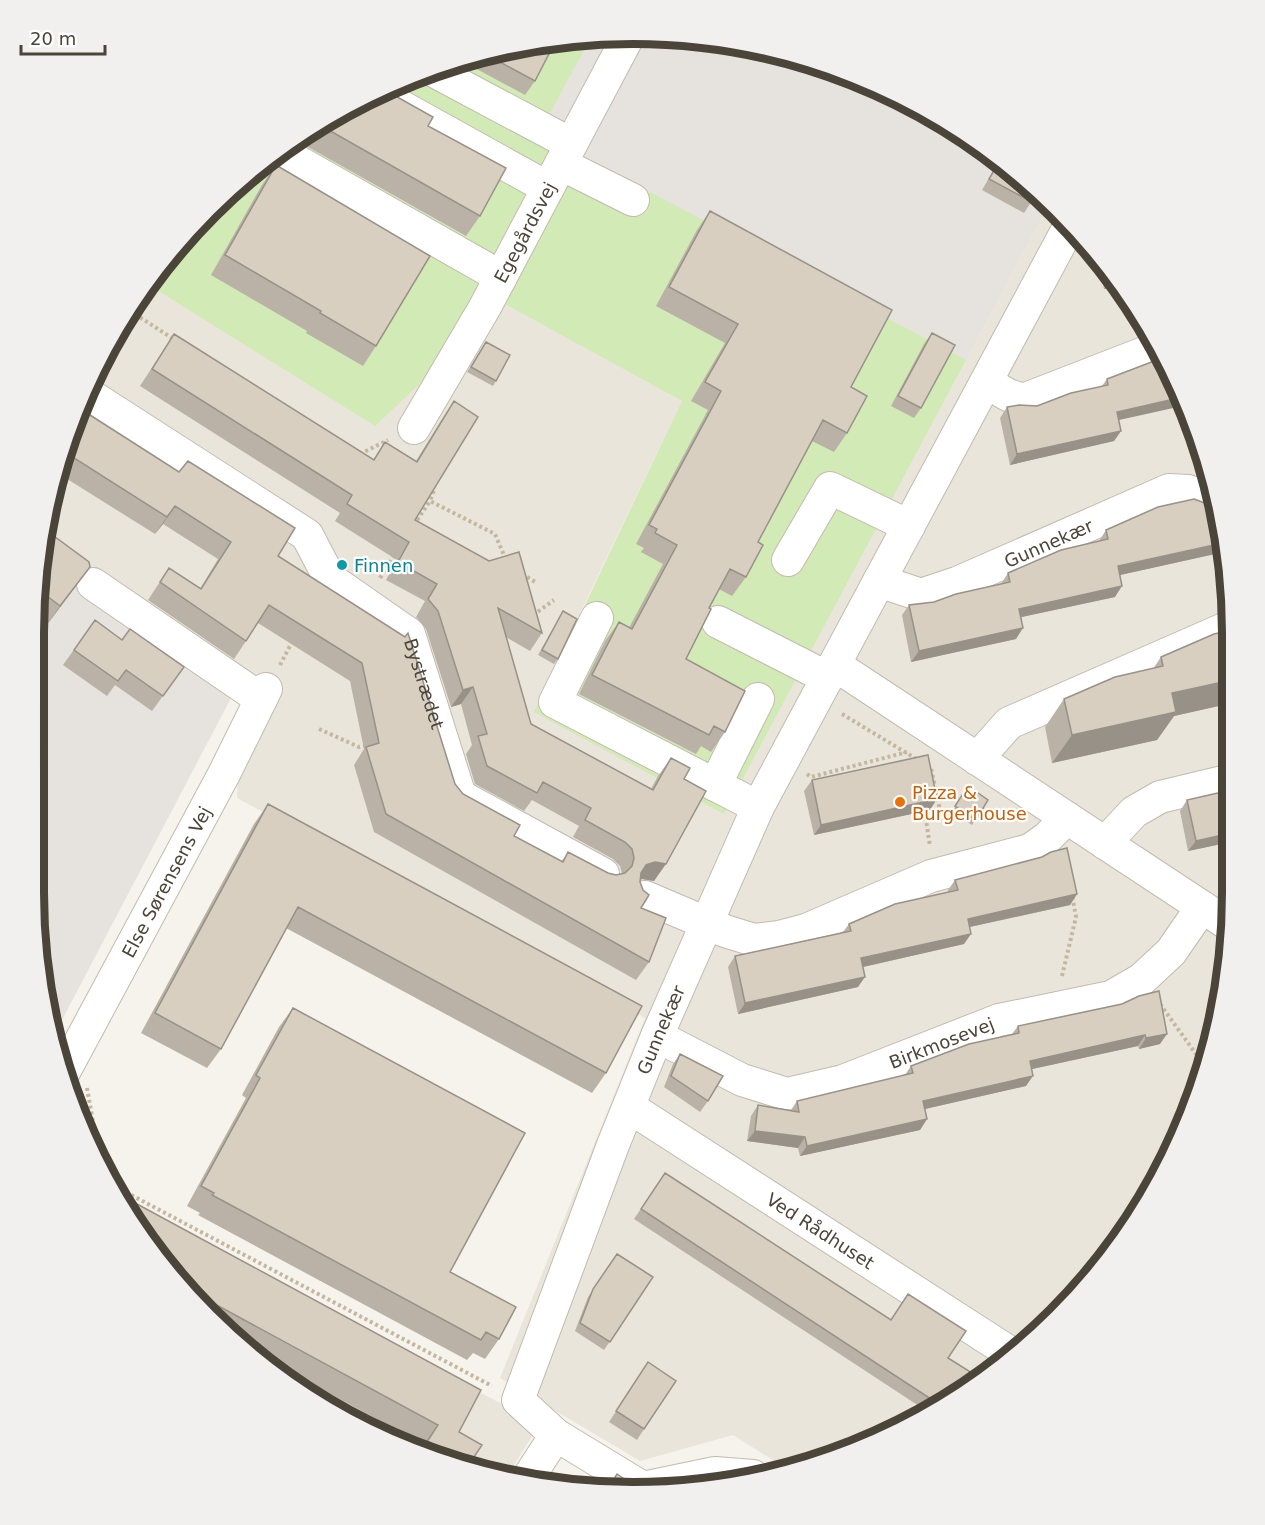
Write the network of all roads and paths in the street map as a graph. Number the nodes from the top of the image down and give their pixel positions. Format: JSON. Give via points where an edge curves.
{"nodes":[{"id":1,"x":624,"y":44,"type":"edge"},
{"id":2,"x":440,"y":76,"type":"edge"},
{"id":3,"x":387,"y":97,"type":"edge"},
{"id":4,"x":287,"y":156,"type":"edge"},
{"id":5,"x":560,"y":166,"type":"junction"},
{"id":6,"x":633,"y":200,"type":"dead end"},
{"id":7,"x":1065,"y":234,"type":"edge"},
{"id":8,"x":501,"y":277,"type":"junction"},
{"id":9,"x":136,"y":315,"type":"edge"},
{"id":10,"x":179,"y":343,"type":"edge"},
{"id":11,"x":1150,"y":351,"type":"edge"},
{"id":12,"x":986,"y":382,"type":"junction"},
{"id":13,"x":93,"y":397,"type":"edge"},
{"id":14,"x":404,"y":437,"type":"joint"},
{"id":15,"x":358,"y":456,"type":"edge"},
{"id":16,"x":426,"y":484,"type":"edge"},
{"id":17,"x":1205,"y":497,"type":"edge"},
{"id":18,"x":430,"y":501,"type":"junction"},
{"id":19,"x":909,"y":526,"type":"junction"},
{"id":20,"x":412,"y":529,"type":"edge"},
{"id":21,"x":400,"y":547,"type":"edge"},
{"id":22,"x":788,"y":560,"type":"dead end"},
{"id":23,"x":508,"y":565,"type":"edge"},
{"id":24,"x":518,"y":571,"type":"edge"},
{"id":25,"x":879,"y":581,"type":"junction"},
{"id":26,"x":537,"y":583,"type":"dead end"},
{"id":27,"x":93,"y":584,"type":"dead end"},
{"id":28,"x":554,"y":600,"type":"dead end"},
{"id":29,"x":364,"y":603,"type":"junction"},
{"id":30,"x":530,"y":617,"type":"edge"},
{"id":31,"x":597,"y":618,"type":"dead end"},
{"id":32,"x":718,"y":622,"type":"edge"},
{"id":33,"x":1222,"y":630,"type":"edge"},
{"id":34,"x":832,"y":671,"type":"junction"},
{"id":35,"x":758,"y":699,"type":"dead end"},
{"id":36,"x":319,"y":729,"type":"dead end"},
{"id":37,"x":370,"y":744,"type":"edge"},
{"id":38,"x":906,"y":753,"type":"junction"},
{"id":39,"x":784,"y":758,"type":"junction"},
{"id":40,"x":976,"y":759,"type":"junction"},
{"id":41,"x":1222,"y":782,"type":"edge"},
{"id":42,"x":715,"y":785,"type":"junction"},
{"id":43,"x":758,"y":807,"type":"junction"},
{"id":44,"x":1067,"y":818,"type":"junction"},
{"id":45,"x":1105,"y":843,"type":"junction"},
{"id":46,"x":604,"y":875,"type":"edge"},
{"id":47,"x":931,"y":876,"type":"junction"},
{"id":48,"x":1071,"y":888,"type":"edge"},
{"id":49,"x":645,"y":897,"type":"edge"},
{"id":50,"x":1202,"y":907,"type":"junction"},
{"id":51,"x":1221,"y":919,"type":"edge"},
{"id":52,"x":705,"y":924,"type":"junction"},
{"id":53,"x":1142,"y":979,"type":"junction"},
{"id":54,"x":1054,"y":1009,"type":"junction"},
{"id":55,"x":657,"y":1036,"type":"junction"},
{"id":56,"x":1198,"y":1056,"type":"edge"},
{"id":57,"x":69,"y":1062,"type":"edge"},
{"id":58,"x":73,"y":1074,"type":"edge"},
{"id":59,"x":629,"y":1107,"type":"junction"},
{"id":60,"x":96,"y":1135,"type":"edge"},
{"id":61,"x":125,"y":1191,"type":"edge"},
{"id":62,"x":1004,"y":1349,"type":"edge"},
{"id":63,"x":518,"y":1400,"type":"junction"},
{"id":64,"x":556,"y":1435,"type":"junction"},
{"id":65,"x":532,"y":1472,"type":"edge"},
{"id":66,"x":724,"y":1474,"type":"edge"},
{"id":67,"x":693,"y":1478,"type":"edge"},
{"id":68,"x":634,"y":1482,"type":"edge"}],
"edges":[{"from":1,"to":5,"type":"street","name":"Egegårdsvej"},
{"from":2,"to":5,"type":"street"},
{"from":3,"to":5,"type":"street"},
{"from":4,"to":8,"type":"street"},
{"from":5,"to":6,"type":"street"},
{"from":5,"to":8,"type":"street","name":"Egegårdsvej"},
{"from":7,"to":12,"type":"street","name":"Gunnekær"},
{"from":8,"to":14,"type":"street","name":"Egegårdsvej"},
{"from":9,"to":10,"type":"path"},
{"from":11,"to":12,"type":"street","via":[[1023,399]]},
{"from":12,"to":19,"type":"street","name":"Gunnekær"},
{"from":13,"to":29,"type":"street","name":"Bystrædet","via":[[307,535],[330,579]]},
{"from":14,"to":15,"type":"path","via":[[391,438]]},
{"from":16,"to":18,"type":"path","via":[[435,490]]},
{"from":17,"to":25,"type":"street","name":"Gunnekær","via":[[1188,490],[1169,490],[921,595]]},
{"from":18,"to":20,"type":"path"},
{"from":18,"to":23,"type":"path","via":[[495,534]]},
{"from":19,"to":22,"type":"street","via":[[830,488]]},
{"from":19,"to":25,"type":"street","name":"Gunnekær"},
{"from":21,"to":29,"type":"path"},
{"from":24,"to":26,"type":"path"},
{"from":25,"to":34,"type":"street","name":"Gunnekær"},
{"from":27,"to":57,"type":"street","name":"Else Sørensens Vej","via":[[264,694]]},
{"from":28,"to":30,"type":"path"},
{"from":29,"to":46,"type":"street","name":"Bystrædet","via":[[409,634],[460,796]]},
{"from":31,"to":42,"type":"street","via":[[555,702]]},
{"from":32,"to":34,"type":"street"},
{"from":33,"to":40,"type":"street","via":[[1009,723]]},
{"from":34,"to":38,"type":"path","via":[[841,713]]},
{"from":34,"to":39,"type":"street","name":"Gunnekær"},
{"from":34,"to":40,"type":"street"},
{"from":35,"to":42,"type":"street"},
{"from":36,"to":37,"type":"path","via":[[359,747]]},
{"from":38,"to":39,"type":"path","via":[[811,777]]},
{"from":38,"to":47,"type":"path","via":[[931,768],[941,815],[926,820]]},
{"from":39,"to":43,"type":"street","name":"Gunnekær"},
{"from":40,"to":44,"type":"street"},
{"from":41,"to":45,"type":"street","via":[[1160,797],[1134,812]]},
{"from":42,"to":43,"type":"street"},
{"from":43,"to":52,"type":"street","name":"Gunnekær"},
{"from":44,"to":45,"type":"street"},
{"from":44,"to":47,"type":"street","via":[[1030,850]]},
{"from":45,"to":50,"type":"street"},
{"from":47,"to":52,"type":"street","via":[[806,930],[779,937],[754,940]]},
{"from":48,"to":54,"type":"path","via":[[1076,917]]},
{"from":49,"to":52,"type":"street"},
{"from":50,"to":51,"type":"street"},
{"from":50,"to":53,"type":"street","name":"Birkmosevej","via":[[1171,952]]},
{"from":52,"to":55,"type":"street","name":"Gunnekær"},
{"from":53,"to":54,"type":"street","name":"Birkmosevej","via":[[1111,997]]},
{"from":53,"to":56,"type":"path"},
{"from":54,"to":55,"type":"street","name":"Birkmosevej","via":[[999,1020],[843,1081],[788,1094],[742,1080]]},
{"from":55,"to":59,"type":"street","name":"Gunnekær"},
{"from":58,"to":60,"type":"path","via":[[88,1089]]},
{"from":59,"to":62,"type":"street","name":"Ved Rådhuset"},
{"from":59,"to":63,"type":"street","name":"Gunnekær"},
{"from":61,"to":63,"type":"path"},
{"from":63,"to":64,"type":"street"},
{"from":64,"to":65,"type":"street"},
{"from":64,"to":68,"type":"street"},
{"from":66,"to":67,"type":"street"}]}
